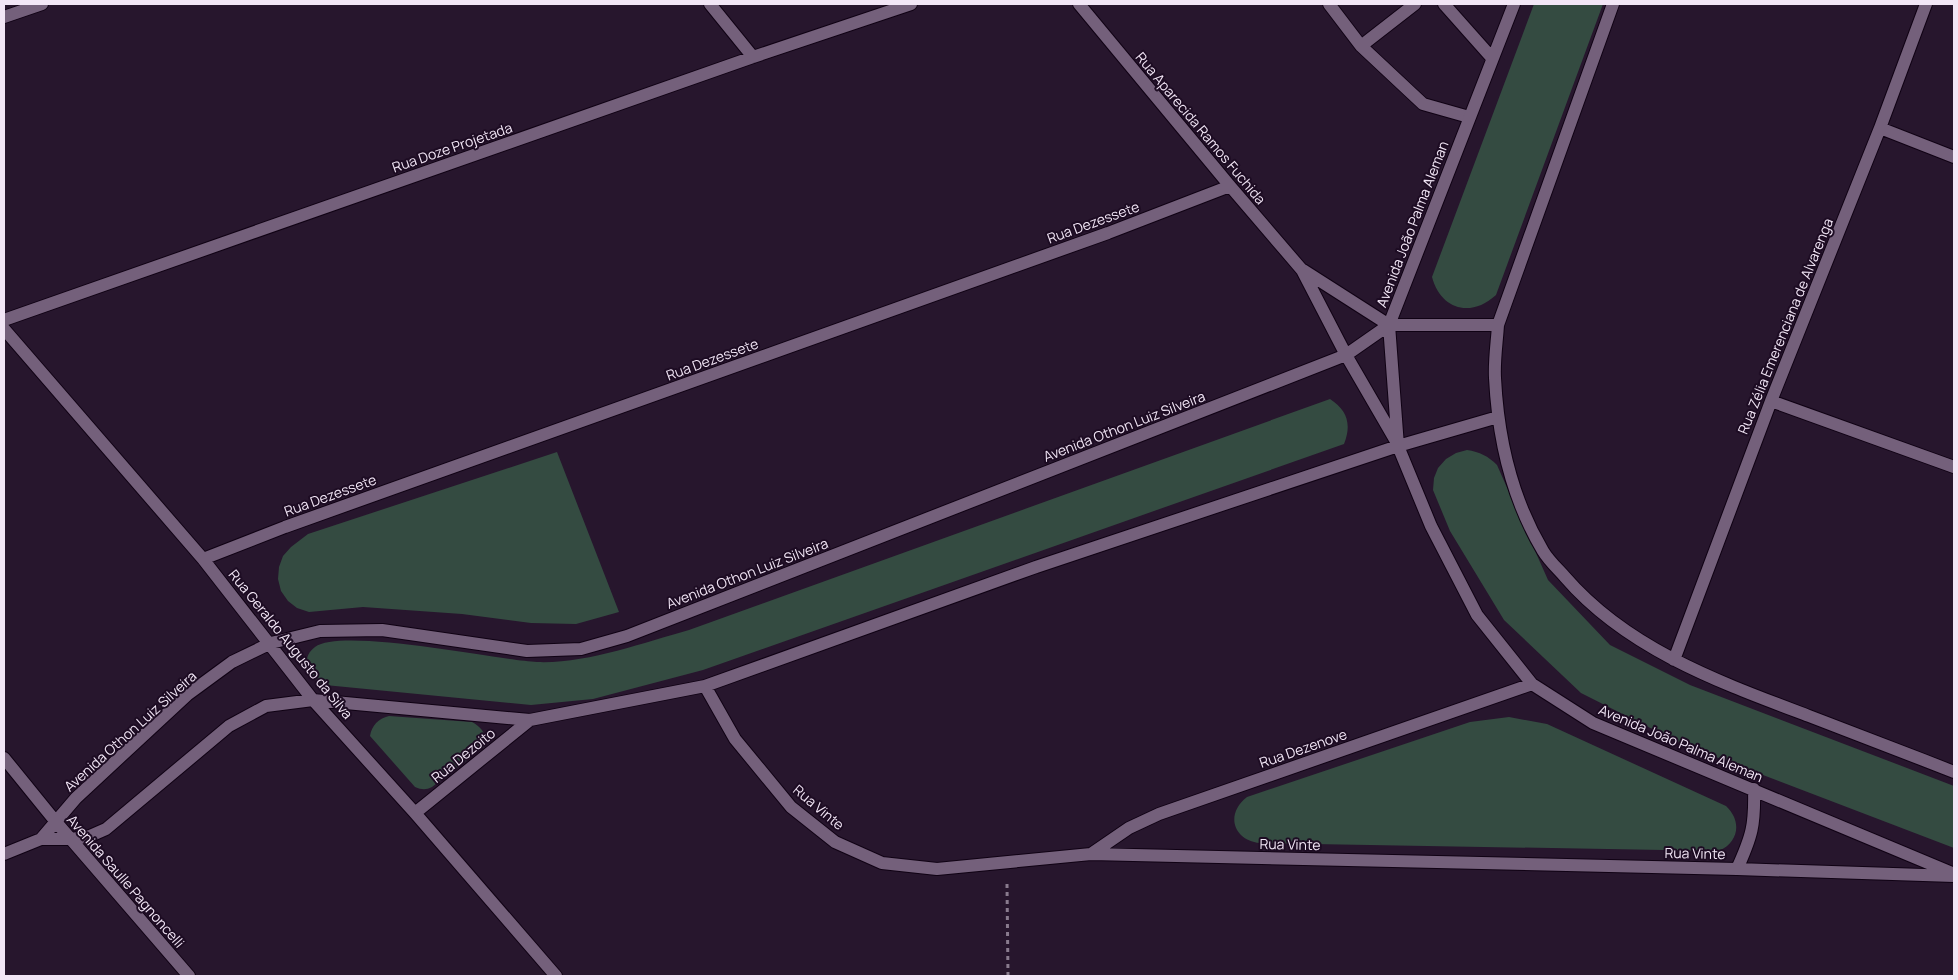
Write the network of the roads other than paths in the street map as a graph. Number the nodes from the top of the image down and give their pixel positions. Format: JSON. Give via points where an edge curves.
{"nodes":[{"id":1,"x":42,"y":4,"type":"edge"},
{"id":2,"x":710,"y":4,"type":"edge"},
{"id":3,"x":911,"y":4,"type":"edge"},
{"id":4,"x":1079,"y":4,"type":"edge"},
{"id":5,"x":1330,"y":4,"type":"edge"},
{"id":6,"x":1415,"y":4,"type":"edge"},
{"id":7,"x":1444,"y":4,"type":"edge"},
{"id":8,"x":1514,"y":4,"type":"edge"},
{"id":9,"x":1613,"y":4,"type":"edge"},
{"id":10,"x":1926,"y":4,"type":"edge"},
{"id":11,"x":4,"y":17,"type":"edge"},
{"id":12,"x":1360,"y":46,"type":"junction"},
{"id":13,"x":753,"y":57,"type":"junction"},
{"id":14,"x":1492,"y":58,"type":"junction"},
{"id":15,"x":1469,"y":117,"type":"junction"},
{"id":16,"x":1880,"y":128,"type":"junction"},
{"id":17,"x":1954,"y":157,"type":"edge"},
{"id":18,"x":1230,"y":186,"type":"junction"},
{"id":19,"x":1302,"y":270,"type":"junction"},
{"id":20,"x":4,"y":320,"type":"edge"},
{"id":21,"x":1389,"y":325,"type":"junction"},
{"id":22,"x":1498,"y":325,"type":"junction"},
{"id":23,"x":4,"y":329,"type":"edge"},
{"id":24,"x":1346,"y":355,"type":"junction"},
{"id":25,"x":1771,"y":400,"type":"junction"},
{"id":26,"x":1498,"y":417,"type":"junction"},
{"id":27,"x":1398,"y":446,"type":"junction"},
{"id":28,"x":1954,"y":467,"type":"edge"},
{"id":29,"x":204,"y":559,"type":"junction"},
{"id":30,"x":271,"y":644,"type":"junction"},
{"id":31,"x":1674,"y":660,"type":"junction"},
{"id":32,"x":1532,"y":684,"type":"junction"},
{"id":33,"x":705,"y":686,"type":"junction"},
{"id":34,"x":312,"y":700,"type":"junction"},
{"id":35,"x":530,"y":720,"type":"junction"},
{"id":36,"x":4,"y":758,"type":"edge"},
{"id":37,"x":1954,"y":772,"type":"edge"},
{"id":38,"x":1754,"y":790,"type":"junction"},
{"id":39,"x":415,"y":813,"type":"junction"},
{"id":40,"x":56,"y":822,"type":"junction"},
{"id":41,"x":42,"y":839,"type":"junction"},
{"id":42,"x":72,"y":840,"type":"junction"},
{"id":43,"x":4,"y":854,"type":"edge"},
{"id":44,"x":1091,"y":854,"type":"junction"},
{"id":45,"x":1737,"y":869,"type":"junction"},
{"id":46,"x":1954,"y":875,"type":"edge"},
{"id":47,"x":189,"y":976,"type":"edge"},
{"id":48,"x":556,"y":976,"type":"edge"}],
"edges":[{"from":1,"to":11,"type":"street"},
{"from":2,"to":13,"type":"street"},
{"from":3,"to":13,"type":"street","name":"Rua Doze Projetada"},
{"from":4,"to":18,"type":"street","name":"Rua Aparecida Ramos Fuchida"},
{"from":5,"to":12,"type":"street"},
{"from":6,"to":12,"type":"street"},
{"from":7,"to":14,"type":"street"},
{"from":8,"to":14,"type":"street","name":"Avenida João Palma Aleman"},
{"from":9,"to":22,"type":"street"},
{"from":10,"to":16,"type":"street","name":"Rua Zélia Emerenciana de Alvarenga"},
{"from":12,"to":15,"type":"street","via":[[1423,104]]},
{"from":13,"to":20,"type":"street","name":"Rua Doze Projetada"},
{"from":14,"to":15,"type":"street","name":"Avenida João Palma Aleman"},
{"from":15,"to":21,"type":"street","name":"Avenida João Palma Aleman"},
{"from":16,"to":17,"type":"street"},
{"from":16,"to":25,"type":"street","name":"Rua Zélia Emerenciana de Alvarenga"},
{"from":18,"to":19,"type":"street","name":"Rua Aparecida Ramos Fuchida"},
{"from":18,"to":29,"type":"street","name":"Rua Dezessete","via":[[1099,237]]},
{"from":19,"to":21,"type":"street","name":"Rua Aparecida Ramos Fuchida"},
{"from":19,"to":24,"type":"street","name":"Rua Aparecida Ramos Fuchida"},
{"from":21,"to":22,"type":"street"},
{"from":21,"to":24,"type":"street","name":"Avenida Othon Luiz Silveira"},
{"from":21,"to":27,"type":"street","name":"Avenida João Palma Aleman"},
{"from":22,"to":26,"type":"street","via":[[1495,376]]},
{"from":23,"to":29,"type":"street","name":"Rua Geraldo Augusto da Silva"},
{"from":24,"to":27,"type":"street","name":"Rua Aparecida Ramos Fuchida"},
{"from":24,"to":30,"type":"street","name":"Avenida Othon Luiz Silveira","via":[[627,636],[580,649],[527,650],[382,630],[320,631]]},
{"from":25,"to":28,"type":"street"},
{"from":25,"to":31,"type":"street","name":"Rua Zélia Emerenciana de Alvarenga"},
{"from":26,"to":27,"type":"street","name":"Avenida Othon Luiz Silveira"},
{"from":26,"to":31,"type":"street","via":[[1508,466],[1522,510],[1544,553],[1584,599],[1628,632]]},
{"from":27,"to":32,"type":"street","name":"Avenida João Palma Aleman","via":[[1431,526],[1477,614]]},
{"from":27,"to":33,"type":"street","name":"Avenida Othon Luiz Silveira","via":[[1036,567]]},
{"from":29,"to":30,"type":"street","name":"Rua Geraldo Augusto da Silva"},
{"from":30,"to":34,"type":"street","name":"Rua Geraldo Augusto da Silva"},
{"from":30,"to":40,"type":"street","name":"Avenida Othon Luiz Silveira","via":[[232,662],[187,695],[76,798]]},
{"from":31,"to":37,"type":"street","via":[[1738,689]]},
{"from":32,"to":38,"type":"street","name":"Avenida João Palma Aleman","via":[[1593,723]]},
{"from":32,"to":44,"type":"street","name":"Rua Dezenove","via":[[1159,814],[1129,828]]},
{"from":33,"to":35,"type":"street","name":"Avenida Othon Luiz Silveira"},
{"from":33,"to":44,"type":"street","name":"Rua Vinte","via":[[735,739],[791,807],[835,842],[882,863],[936,869]]},
{"from":34,"to":35,"type":"street","name":"Avenida Othon Luiz Silveira"},
{"from":34,"to":39,"type":"street","name":"Rua Geraldo Augusto da Silva"},
{"from":34,"to":42,"type":"street","name":"Avenida Othon Luiz Silveira","via":[[266,706],[229,726],[106,829]]},
{"from":35,"to":39,"type":"street","name":"Rua Dezoito"},
{"from":36,"to":40,"type":"street","name":"Avenida Saulle Pagnoncelli"},
{"from":38,"to":45,"type":"street","via":[[1755,817],[1750,840]]},
{"from":38,"to":46,"type":"street","name":"Avenida João Palma Aleman"},
{"from":39,"to":48,"type":"street","name":"Rua Geraldo Augusto da Silva"},
{"from":40,"to":41,"type":"street","name":"Avenida Othon Luiz Silveira"},
{"from":40,"to":42,"type":"street","name":"Avenida Saulle Pagnoncelli"},
{"from":41,"to":42,"type":"street","name":"Avenida Othon Luiz Silveira"},
{"from":41,"to":43,"type":"street","name":"Avenida Othon Luiz Silveira"},
{"from":42,"to":47,"type":"street","name":"Avenida Saulle Pagnoncelli"},
{"from":44,"to":45,"type":"street","name":"Rua Vinte"},
{"from":45,"to":46,"type":"street","name":"Rua Vinte"}]}
